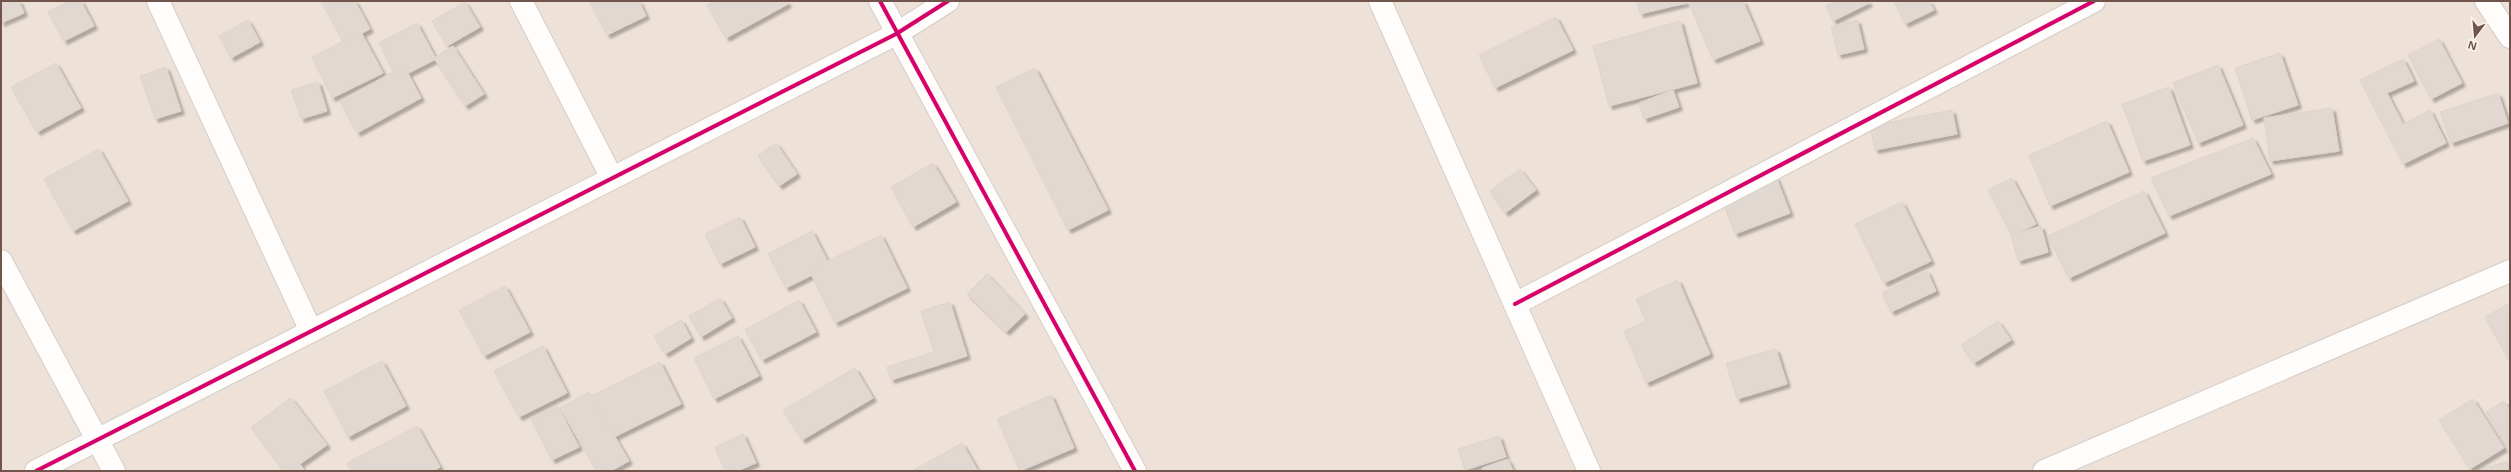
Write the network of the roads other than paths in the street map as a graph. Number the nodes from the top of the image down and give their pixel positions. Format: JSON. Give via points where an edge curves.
{"nodes":[{"id":1,"x":158,"y":1,"type":"edge"},
{"id":2,"x":521,"y":1,"type":"edge"},
{"id":3,"x":880,"y":1,"type":"edge"},
{"id":4,"x":948,"y":1,"type":"edge"},
{"id":5,"x":1380,"y":1,"type":"edge"},
{"id":6,"x":2094,"y":1,"type":"edge"},
{"id":7,"x":2486,"y":1,"type":"edge"},
{"id":8,"x":896,"y":34,"type":"junction"},
{"id":9,"x":2510,"y":37,"type":"edge"},
{"id":10,"x":612,"y":178,"type":"junction"},
{"id":11,"x":1,"y":261,"type":"edge"},
{"id":12,"x":2510,"y":271,"type":"edge"},
{"id":13,"x":1515,"y":304,"type":"junction"},
{"id":14,"x":312,"y":331,"type":"junction"},
{"id":15,"x":97,"y":440,"type":"junction"},
{"id":16,"x":36,"y":471,"type":"edge"},
{"id":17,"x":114,"y":471,"type":"edge"},
{"id":18,"x":1135,"y":471,"type":"edge"},
{"id":19,"x":1589,"y":471,"type":"edge"},
{"id":20,"x":2044,"y":471,"type":"edge"}],
"edges":[{"from":1,"to":14,"type":"street"},
{"from":2,"to":10,"type":"street"},
{"from":3,"to":8,"type":"street"},
{"from":4,"to":8,"type":"street"},
{"from":5,"to":13,"type":"street"},
{"from":6,"to":13,"type":"street"},
{"from":7,"to":9,"type":"street"},
{"from":8,"to":10,"type":"street"},
{"from":8,"to":18,"type":"street"},
{"from":10,"to":14,"type":"street"},
{"from":11,"to":15,"type":"street"},
{"from":12,"to":20,"type":"street"},
{"from":13,"to":19,"type":"street"},
{"from":14,"to":15,"type":"street"},
{"from":15,"to":16,"type":"street"},
{"from":15,"to":17,"type":"street"}]}
